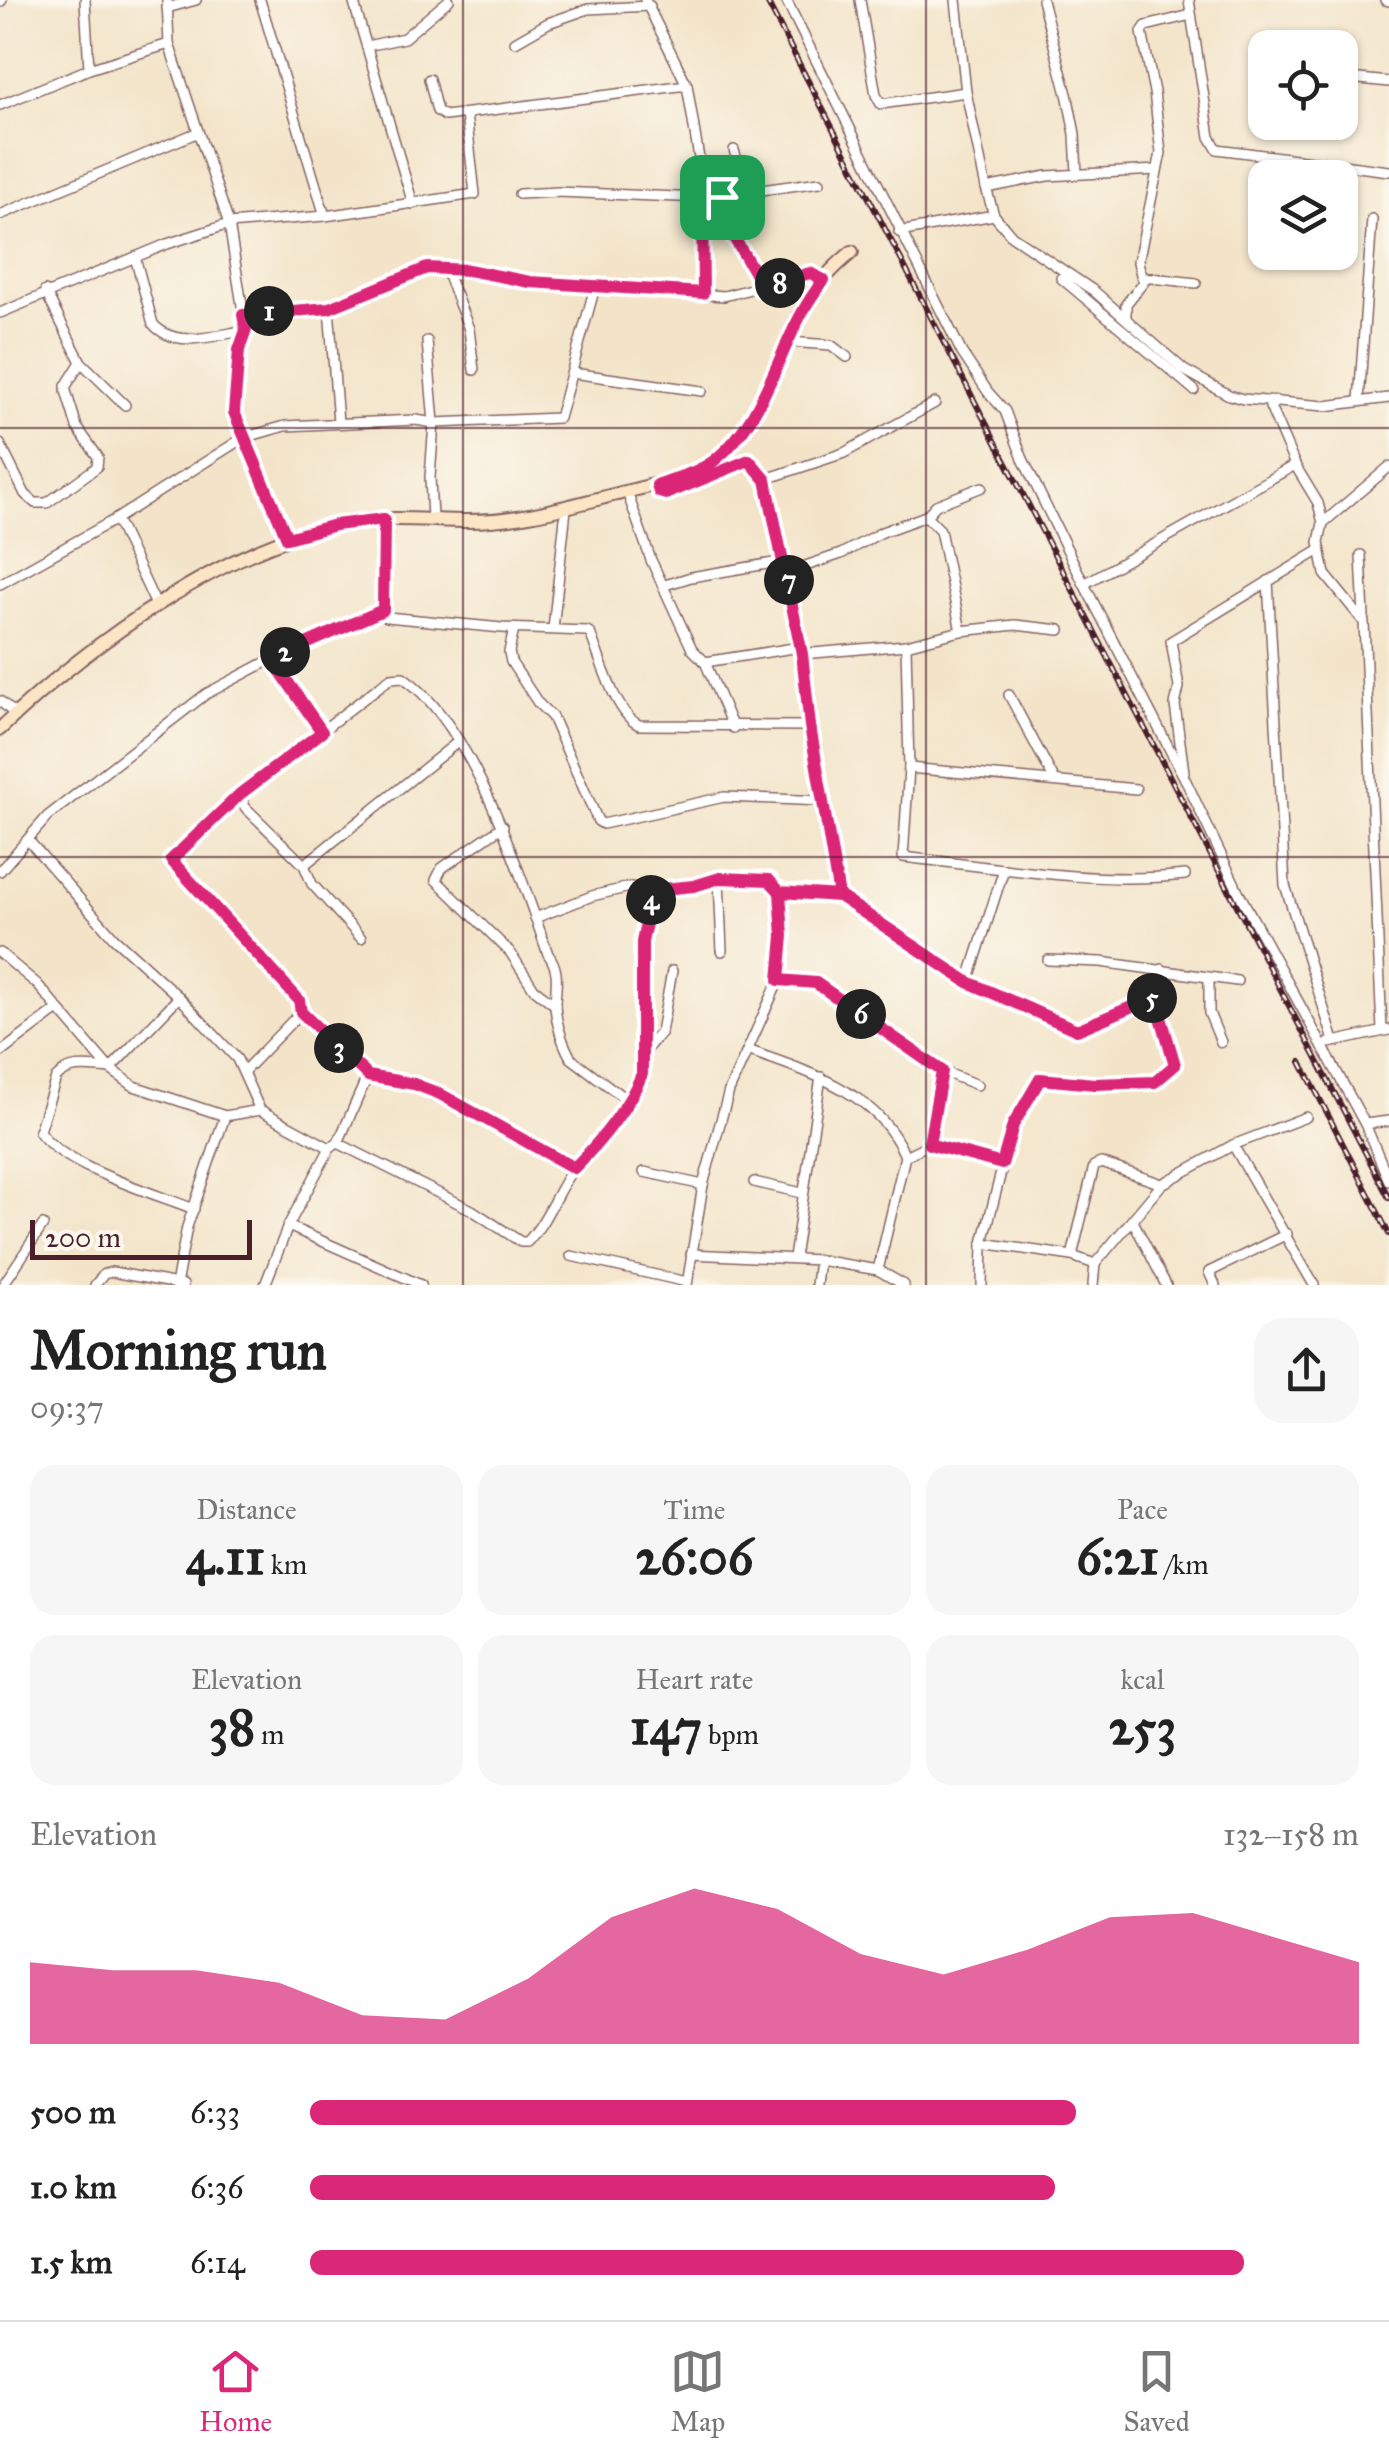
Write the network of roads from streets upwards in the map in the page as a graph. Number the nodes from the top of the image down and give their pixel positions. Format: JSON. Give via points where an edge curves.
{"nodes":[{"id":1,"x":85,"y":0,"type":"edge"},
{"id":2,"x":196,"y":0,"type":"edge"},
{"id":3,"x":260,"y":0,"type":"edge"},
{"id":4,"x":353,"y":0,"type":"edge"},
{"id":5,"x":449,"y":0,"type":"edge"},
{"id":6,"x":786,"y":0,"type":"edge"},
{"id":7,"x":860,"y":0,"type":"edge"},
{"id":8,"x":956,"y":0,"type":"edge"},
{"id":9,"x":1042,"y":0,"type":"edge"},
{"id":10,"x":1189,"y":0,"type":"edge"},
{"id":11,"x":648,"y":3,"type":"edge"},
{"id":12,"x":167,"y":4,"type":"edge"},
{"id":13,"x":1191,"y":16,"type":"junction"},
{"id":14,"x":515,"y":42,"type":"dead end"},
{"id":15,"x":169,"y":44,"type":"junction"},
{"id":16,"x":367,"y":46,"type":"junction"},
{"id":17,"x":89,"y":69,"type":"junction"},
{"id":18,"x":429,"y":79,"type":"dead end"},
{"id":19,"x":1358,"y":79,"type":"edge"},
{"id":20,"x":1389,"y":82,"type":"edge"},
{"id":21,"x":687,"y":86,"type":"junction"},
{"id":22,"x":966,"y":92,"type":"junction"},
{"id":23,"x":0,"y":105,"type":"edge"},
{"id":24,"x":466,"y":114,"type":"junction"},
{"id":25,"x":196,"y":133,"type":"junction"},
{"id":26,"x":734,"y":150,"type":"dead end"},
{"id":27,"x":1156,"y":170,"type":"junction"},
{"id":28,"x":1389,"y":171,"type":"edge"},
{"id":29,"x":1077,"y":174,"type":"junction"},
{"id":30,"x":820,"y":182,"type":"dead end"},
{"id":31,"x":986,"y":188,"type":"junction"},
{"id":32,"x":747,"y":192,"type":"junction"},
{"id":33,"x":519,"y":194,"type":"dead end"},
{"id":34,"x":722,"y":197,"type":"junction"},
{"id":35,"x":702,"y":198,"type":"junction"},
{"id":36,"x":414,"y":204,"type":"junction"},
{"id":37,"x":994,"y":215,"type":"junction"},
{"id":38,"x":0,"y":216,"type":"edge"},
{"id":39,"x":325,"y":216,"type":"junction"},
{"id":40,"x":1372,"y":218,"type":"dead end"},
{"id":41,"x":229,"y":224,"type":"junction"},
{"id":42,"x":899,"y":232,"type":"junction"},
{"id":43,"x":852,"y":252,"type":"dead end"},
{"id":44,"x":134,"y":257,"type":"junction"},
{"id":45,"x":445,"y":268,"type":"junction"},
{"id":46,"x":1142,"y":277,"type":"junction"},
{"id":47,"x":1061,"y":278,"type":"dead end"},
{"id":48,"x":824,"y":280,"type":"junction"},
{"id":49,"x":1196,"y":284,"type":"dead end"},
{"id":50,"x":594,"y":287,"type":"junction"},
{"id":51,"x":759,"y":288,"type":"junction"},
{"id":52,"x":45,"y":292,"type":"junction"},
{"id":53,"x":703,"y":293,"type":"junction"},
{"id":54,"x":329,"y":308,"type":"junction"},
{"id":55,"x":0,"y":312,"type":"edge"},
{"id":56,"x":243,"y":315,"type":"junction"},
{"id":57,"x":1126,"y":318,"type":"junction"},
{"id":58,"x":246,"y":330,"type":"junction"},
{"id":59,"x":427,"y":340,"type":"dead end"},
{"id":60,"x":789,"y":342,"type":"junction"},
{"id":61,"x":848,"y":357,"type":"dead end"},
{"id":62,"x":81,"y":362,"type":"junction"},
{"id":63,"x":474,"y":370,"type":"dead end"},
{"id":64,"x":572,"y":373,"type":"junction"},
{"id":65,"x":1194,"y":390,"type":"dead end"},
{"id":66,"x":702,"y":392,"type":"dead end"},
{"id":67,"x":1389,"y":398,"type":"edge"},
{"id":68,"x":1276,"y":401,"type":"junction"},
{"id":69,"x":1359,"y":402,"type":"junction"},
{"id":70,"x":935,"y":403,"type":"dead end"},
{"id":71,"x":125,"y":404,"type":"dead end"},
{"id":72,"x":338,"y":422,"type":"junction"},
{"id":73,"x":434,"y":423,"type":"junction"},
{"id":74,"x":243,"y":438,"type":"junction"},
{"id":75,"x":0,"y":444,"type":"edge"},
{"id":76,"x":1295,"y":465,"type":"junction"},
{"id":77,"x":1389,"y":467,"type":"edge"},
{"id":78,"x":766,"y":480,"type":"junction"},
{"id":79,"x":657,"y":485,"type":"junction"},
{"id":80,"x":982,"y":487,"type":"dead end"},
{"id":81,"x":627,"y":492,"type":"junction"},
{"id":82,"x":566,"y":509,"type":"junction"},
{"id":83,"x":926,"y":516,"type":"junction"},
{"id":84,"x":116,"y":519,"type":"junction"},
{"id":85,"x":384,"y":519,"type":"junction"},
{"id":86,"x":432,"y":519,"type":"junction"},
{"id":87,"x":1322,"y":523,"type":"junction"},
{"id":88,"x":287,"y":538,"type":"junction"},
{"id":89,"x":1320,"y":550,"type":"junction"},
{"id":90,"x":1361,"y":555,"type":"dead end"},
{"id":91,"x":786,"y":566,"type":"junction"},
{"id":92,"x":1268,"y":581,"type":"junction"},
{"id":93,"x":0,"y":584,"type":"edge"},
{"id":94,"x":1084,"y":584,"type":"junction"},
{"id":95,"x":664,"y":585,"type":"junction"},
{"id":96,"x":157,"y":606,"type":"junction"},
{"id":97,"x":383,"y":610,"type":"junction"},
{"id":98,"x":1364,"y":622,"type":"junction"},
{"id":99,"x":553,"y":628,"type":"junction"},
{"id":100,"x":514,"y":629,"type":"junction"},
{"id":101,"x":1060,"y":630,"type":"dead end"},
{"id":102,"x":961,"y":631,"type":"junction"},
{"id":103,"x":906,"y":646,"type":"junction"},
{"id":104,"x":801,"y":650,"type":"junction"},
{"id":105,"x":272,"y":659,"type":"junction"},
{"id":106,"x":705,"y":662,"type":"junction"},
{"id":107,"x":1009,"y":695,"type":"dead end"},
{"id":108,"x":0,"y":701,"type":"edge"},
{"id":109,"x":16,"y":714,"type":"junction"},
{"id":110,"x":810,"y":726,"type":"junction"},
{"id":111,"x":733,"y":728,"type":"junction"},
{"id":112,"x":0,"y":729,"type":"edge"},
{"id":113,"x":322,"y":732,"type":"junction"},
{"id":114,"x":459,"y":741,"type":"junction"},
{"id":115,"x":909,"y":768,"type":"junction"},
{"id":116,"x":1054,"y":779,"type":"junction"},
{"id":117,"x":1186,"y":779,"type":"junction"},
{"id":118,"x":1136,"y":789,"type":"dead end"},
{"id":119,"x":240,"y":794,"type":"junction"},
{"id":120,"x":823,"y":801,"type":"junction"},
{"id":121,"x":502,"y":826,"type":"junction"},
{"id":122,"x":28,"y":840,"type":"junction"},
{"id":123,"x":304,"y":864,"type":"junction"},
{"id":124,"x":1004,"y":868,"type":"junction"},
{"id":125,"x":0,"y":872,"type":"edge"},
{"id":126,"x":1185,"y":874,"type":"dead end"},
{"id":127,"x":720,"y":878,"type":"junction"},
{"id":128,"x":653,"y":890,"type":"junction"},
{"id":129,"x":780,"y":892,"type":"junction"},
{"id":130,"x":839,"y":896,"type":"junction"},
{"id":131,"x":536,"y":918,"type":"junction"},
{"id":132,"x":360,"y":938,"type":"dead end"},
{"id":133,"x":722,"y":951,"type":"dead end"},
{"id":134,"x":0,"y":953,"type":"edge"},
{"id":135,"x":1048,"y":960,"type":"dead end"},
{"id":136,"x":1162,"y":969,"type":"junction"},
{"id":137,"x":672,"y":971,"type":"dead end"},
{"id":138,"x":1208,"y":979,"type":"junction"},
{"id":139,"x":779,"y":980,"type":"junction"},
{"id":140,"x":968,"y":982,"type":"junction"},
{"id":141,"x":1237,"y":982,"type":"dead end"},
{"id":142,"x":179,"y":997,"type":"junction"},
{"id":143,"x":1155,"y":997,"type":"junction"},
{"id":144,"x":555,"y":1005,"type":"junction"},
{"id":145,"x":57,"y":1010,"type":"junction"},
{"id":146,"x":301,"y":1012,"type":"junction"},
{"id":147,"x":1385,"y":1030,"type":"edge"},
{"id":148,"x":1334,"y":1041,"type":"junction"},
{"id":149,"x":1221,"y":1042,"type":"dead end"},
{"id":150,"x":1322,"y":1046,"type":"junction"},
{"id":151,"x":750,"y":1050,"type":"junction"},
{"id":152,"x":643,"y":1053,"type":"junction"},
{"id":153,"x":0,"y":1054,"type":"edge"},
{"id":154,"x":110,"y":1069,"type":"junction"},
{"id":155,"x":244,"y":1071,"type":"junction"},
{"id":156,"x":942,"y":1071,"type":"junction"},
{"id":157,"x":368,"y":1076,"type":"junction"},
{"id":158,"x":821,"y":1077,"type":"junction"},
{"id":159,"x":977,"y":1085,"type":"dead end"},
{"id":160,"x":627,"y":1100,"type":"junction"},
{"id":161,"x":260,"y":1110,"type":"junction"},
{"id":162,"x":225,"y":1116,"type":"junction"},
{"id":163,"x":1306,"y":1116,"type":"dead end"},
{"id":164,"x":1389,"y":1121,"type":"edge"},
{"id":165,"x":1365,"y":1124,"type":"junction"},
{"id":166,"x":929,"y":1144,"type":"junction"},
{"id":167,"x":1234,"y":1144,"type":"junction"},
{"id":168,"x":334,"y":1146,"type":"junction"},
{"id":169,"x":905,"y":1156,"type":"junction"},
{"id":170,"x":1002,"y":1164,"type":"junction"},
{"id":171,"x":574,"y":1168,"type":"junction"},
{"id":172,"x":644,"y":1172,"type":"dead end"},
{"id":173,"x":1389,"y":1181,"type":"edge"},
{"id":174,"x":754,"y":1182,"type":"dead end"},
{"id":175,"x":1162,"y":1184,"type":"junction"},
{"id":176,"x":703,"y":1185,"type":"junction"},
{"id":177,"x":802,"y":1193,"type":"junction"},
{"id":178,"x":194,"y":1209,"type":"junction"},
{"id":179,"x":1133,"y":1221,"type":"junction"},
{"id":180,"x":42,"y":1225,"type":"dead end"},
{"id":181,"x":288,"y":1226,"type":"junction"},
{"id":182,"x":1287,"y":1234,"type":"junction"},
{"id":183,"x":983,"y":1244,"type":"junction"},
{"id":184,"x":692,"y":1254,"type":"junction"},
{"id":185,"x":571,"y":1256,"type":"dead end"},
{"id":186,"x":1072,"y":1256,"type":"junction"},
{"id":187,"x":794,"y":1258,"type":"junction"},
{"id":188,"x":819,"y":1260,"type":"junction"},
{"id":189,"x":1095,"y":1264,"type":"junction"},
{"id":190,"x":878,"y":1270,"type":"junction"},
{"id":191,"x":178,"y":1284,"type":"edge"},
{"id":192,"x":687,"y":1284,"type":"edge"},
{"id":193,"x":3,"y":1285,"type":"edge"},
{"id":194,"x":96,"y":1285,"type":"edge"},
{"id":195,"x":264,"y":1285,"type":"edge"},
{"id":196,"x":421,"y":1285,"type":"edge"},
{"id":197,"x":816,"y":1285,"type":"edge"},
{"id":198,"x":903,"y":1285,"type":"edge"},
{"id":199,"x":982,"y":1285,"type":"edge"},
{"id":200,"x":1093,"y":1285,"type":"edge"},
{"id":201,"x":1166,"y":1285,"type":"edge"},
{"id":202,"x":1215,"y":1285,"type":"edge"},
{"id":203,"x":1314,"y":1285,"type":"edge"}],
"edges":[{"from":1,"to":17,"type":"street"},
{"from":2,"to":12,"type":"street"},
{"from":3,"to":39,"type":"street"},
{"from":4,"to":16,"type":"street"},
{"from":5,"to":16,"type":"street","via":[[404,38]]},
{"from":6,"to":42,"type":"street"},
{"from":7,"to":22,"type":"street","via":[[881,104]]},
{"from":8,"to":22,"type":"street"},
{"from":9,"to":29,"type":"street","via":[[1068,98]]},
{"from":10,"to":13,"type":"street"},
{"from":11,"to":14,"type":"street","via":[[588,9]]},
{"from":11,"to":21,"type":"street"},
{"from":12,"to":15,"type":"street"},
{"from":13,"to":27,"type":"street","via":[[1142,32],[1159,138]]},
{"from":13,"to":28,"type":"street","via":[[1217,149]]},
{"from":15,"to":17,"type":"street"},
{"from":15,"to":25,"type":"street"},
{"from":16,"to":36,"type":"street"},
{"from":17,"to":23,"type":"street"},
{"from":18,"to":24,"type":"street","via":[[440,116]]},
{"from":19,"to":20,"type":"street"},
{"from":21,"to":24,"type":"street"},
{"from":21,"to":35,"type":"street"},
{"from":22,"to":31,"type":"street"},
{"from":24,"to":36,"type":"street","via":[[475,194]]},
{"from":25,"to":38,"type":"street"},
{"from":25,"to":41,"type":"street"},
{"from":26,"to":32,"type":"street"},
{"from":27,"to":29,"type":"street"},
{"from":27,"to":46,"type":"street","via":[[1138,262]]},
{"from":29,"to":31,"type":"street"},
{"from":30,"to":32,"type":"street"},
{"from":31,"to":37,"type":"street"},
{"from":32,"to":34,"type":"street"},
{"from":33,"to":35,"type":"street"},
{"from":34,"to":35,"type":"street"},
{"from":34,"to":51,"type":"street"},
{"from":35,"to":53,"type":"street"},
{"from":36,"to":39,"type":"street"},
{"from":37,"to":42,"type":"street"},
{"from":37,"to":57,"type":"street","via":[[1030,250]]},
{"from":39,"to":41,"type":"street"},
{"from":40,"to":69,"type":"street"},
{"from":41,"to":44,"type":"street"},
{"from":41,"to":56,"type":"street"},
{"from":42,"to":94,"type":"street","via":[[962,353],[1006,411]]},
{"from":43,"to":48,"type":"street"},
{"from":44,"to":52,"type":"street"},
{"from":44,"to":58,"type":"street","via":[[160,331],[183,340]]},
{"from":45,"to":50,"type":"street"},
{"from":45,"to":54,"type":"street","via":[[409,274]]},
{"from":45,"to":63,"type":"street","via":[[469,329]]},
{"from":46,"to":49,"type":"street"},
{"from":46,"to":57,"type":"street","via":[[1126,304]]},
{"from":47,"to":65,"type":"street"},
{"from":48,"to":51,"type":"street","via":[[810,273]]},
{"from":48,"to":60,"type":"street"},
{"from":50,"to":53,"type":"street"},
{"from":50,"to":64,"type":"street"},
{"from":51,"to":53,"type":"street"},
{"from":52,"to":55,"type":"street"},
{"from":52,"to":62,"type":"street"},
{"from":54,"to":56,"type":"street"},
{"from":54,"to":72,"type":"street"},
{"from":56,"to":58,"type":"street"},
{"from":57,"to":68,"type":"street","via":[[1210,386],[1243,399]]},
{"from":58,"to":74,"type":"street","via":[[234,398]]},
{"from":59,"to":73,"type":"street"},
{"from":60,"to":61,"type":"street","via":[[831,345]]},
{"from":60,"to":79,"type":"street","via":[[738,438],[712,463]]},
{"from":62,"to":71,"type":"street"},
{"from":62,"to":75,"type":"street","via":[[66,391],[77,427],[98,457],[96,467],[47,503],[35,503]]},
{"from":64,"to":66,"type":"street"},
{"from":64,"to":73,"type":"street","via":[[562,413],[553,420]]},
{"from":67,"to":69,"type":"street"},
{"from":68,"to":69,"type":"street"},
{"from":68,"to":76,"type":"street","via":[[1270,407]]},
{"from":70,"to":78,"type":"street","via":[[844,453]]},
{"from":72,"to":73,"type":"street"},
{"from":72,"to":74,"type":"street"},
{"from":73,"to":86,"type":"street"},
{"from":74,"to":84,"type":"street"},
{"from":74,"to":88,"type":"street"},
{"from":76,"to":87,"type":"street"},
{"from":76,"to":94,"type":"street"},
{"from":77,"to":87,"type":"street"},
{"from":78,"to":79,"type":"street","via":[[749,460],[666,494]]},
{"from":78,"to":91,"type":"street"},
{"from":79,"to":81,"type":"street"},
{"from":80,"to":83,"type":"street","via":[[936,505]]},
{"from":81,"to":82,"type":"street"},
{"from":81,"to":95,"type":"street"},
{"from":82,"to":86,"type":"street","via":[[514,518]]},
{"from":82,"to":99,"type":"street"},
{"from":83,"to":91,"type":"street","via":[[841,554]]},
{"from":83,"to":102,"type":"street","via":[[940,530]]},
{"from":84,"to":93,"type":"street"},
{"from":84,"to":96,"type":"street"},
{"from":85,"to":86,"type":"street"},
{"from":85,"to":88,"type":"street"},
{"from":85,"to":97,"type":"street"},
{"from":87,"to":89,"type":"street"},
{"from":88,"to":96,"type":"street"},
{"from":89,"to":92,"type":"street"},
{"from":89,"to":98,"type":"street","via":[[1330,582]]},
{"from":90,"to":98,"type":"street"},
{"from":91,"to":95,"type":"street"},
{"from":91,"to":104,"type":"street"},
{"from":92,"to":117,"type":"street","via":[[1171,641]]},
{"from":92,"to":148,"type":"street","via":[[1285,885]]},
{"from":94,"to":117,"type":"street"},
{"from":95,"to":106,"type":"street"},
{"from":96,"to":109,"type":"street"},
{"from":97,"to":100,"type":"street","via":[[396,619]]},
{"from":97,"to":105,"type":"street"},
{"from":98,"to":147,"type":"street"},
{"from":99,"to":100,"type":"street"},
{"from":99,"to":111,"type":"street","via":[[590,633],[633,723]]},
{"from":100,"to":120,"type":"street","via":[[511,662],[552,717],[603,824],[724,797]]},
{"from":101,"to":102,"type":"street","via":[[1015,625]]},
{"from":102,"to":103,"type":"street"},
{"from":103,"to":104,"type":"street"},
{"from":103,"to":115,"type":"street"},
{"from":104,"to":106,"type":"street"},
{"from":104,"to":110,"type":"street"},
{"from":105,"to":113,"type":"street"},
{"from":105,"to":122,"type":"street","via":[[185,709],[48,816]]},
{"from":106,"to":111,"type":"street"},
{"from":107,"to":116,"type":"street"},
{"from":108,"to":109,"type":"street"},
{"from":109,"to":112,"type":"street"},
{"from":110,"to":111,"type":"street"},
{"from":110,"to":120,"type":"street"},
{"from":113,"to":114,"type":"street","via":[[391,678],[403,677]]},
{"from":113,"to":119,"type":"street"},
{"from":114,"to":121,"type":"street"},
{"from":114,"to":123,"type":"street"},
{"from":115,"to":116,"type":"street"},
{"from":115,"to":124,"type":"street","via":[[903,857]]},
{"from":116,"to":118,"type":"street"},
{"from":117,"to":150,"type":"street"},
{"from":119,"to":123,"type":"street","via":[[245,807]]},
{"from":119,"to":146,"type":"street","via":[[171,860],[299,1000]]},
{"from":120,"to":130,"type":"street"},
{"from":121,"to":131,"type":"street"},
{"from":121,"to":144,"type":"street","via":[[442,868],[436,880]]},
{"from":122,"to":125,"type":"street"},
{"from":122,"to":142,"type":"street","via":[[114,938]]},
{"from":123,"to":132,"type":"street","via":[[312,884]]},
{"from":124,"to":126,"type":"street","via":[[1145,878]]},
{"from":124,"to":140,"type":"street"},
{"from":127,"to":128,"type":"street"},
{"from":127,"to":129,"type":"street","via":[[769,880]]},
{"from":127,"to":133,"type":"street"},
{"from":128,"to":131,"type":"street","via":[[630,887]]},
{"from":128,"to":152,"type":"street","via":[[642,942]]},
{"from":129,"to":130,"type":"street"},
{"from":129,"to":139,"type":"street"},
{"from":130,"to":140,"type":"street"},
{"from":131,"to":144,"type":"street","via":[[554,962]]},
{"from":134,"to":145,"type":"street"},
{"from":135,"to":136,"type":"street"},
{"from":136,"to":138,"type":"street"},
{"from":136,"to":143,"type":"street"},
{"from":137,"to":152,"type":"street","via":[[661,1032]]},
{"from":138,"to":141,"type":"street"},
{"from":138,"to":149,"type":"street","via":[[1208,1013]]},
{"from":139,"to":151,"type":"street"},
{"from":139,"to":156,"type":"street","via":[[816,983]]},
{"from":140,"to":143,"type":"street","via":[[1077,1030]]},
{"from":142,"to":154,"type":"street"},
{"from":142,"to":155,"type":"street"},
{"from":143,"to":170,"type":"street","via":[[1175,1065],[1155,1082],[1040,1079],[1013,1125]]},
{"from":144,"to":160,"type":"street","via":[[571,1058]]},
{"from":145,"to":153,"type":"street"},
{"from":145,"to":154,"type":"street"},
{"from":146,"to":155,"type":"street"},
{"from":146,"to":157,"type":"street"},
{"from":147,"to":148,"type":"street"},
{"from":148,"to":150,"type":"street"},
{"from":150,"to":165,"type":"street"},
{"from":151,"to":158,"type":"street"},
{"from":151,"to":176,"type":"street","via":[[729,1091]]},
{"from":152,"to":160,"type":"street","via":[[642,1074]]},
{"from":154,"to":162,"type":"street","via":[[134,1086]]},
{"from":154,"to":178,"type":"street","via":[[62,1072],[39,1131],[83,1166]]},
{"from":155,"to":161,"type":"street"},
{"from":156,"to":159,"type":"street"},
{"from":156,"to":166,"type":"street"},
{"from":157,"to":168,"type":"street"},
{"from":157,"to":171,"type":"street","via":[[440,1094]]},
{"from":158,"to":169,"type":"street","via":[[872,1108]]},
{"from":158,"to":177,"type":"street"},
{"from":160,"to":171,"type":"street"},
{"from":161,"to":162,"type":"street"},
{"from":161,"to":168,"type":"street"},
{"from":162,"to":178,"type":"street"},
{"from":163,"to":167,"type":"street"},
{"from":164,"to":165,"type":"street"},
{"from":165,"to":173,"type":"street"},
{"from":166,"to":169,"type":"street"},
{"from":166,"to":170,"type":"street"},
{"from":167,"to":175,"type":"street"},
{"from":167,"to":182,"type":"street"},
{"from":168,"to":171,"type":"street","via":[[472,1210],[521,1242],[531,1239]]},
{"from":168,"to":181,"type":"street"},
{"from":169,"to":190,"type":"street"},
{"from":170,"to":183,"type":"street"},
{"from":172,"to":176,"type":"street"},
{"from":174,"to":177,"type":"street"},
{"from":175,"to":179,"type":"street"},
{"from":175,"to":186,"type":"street","via":[[1094,1166]]},
{"from":176,"to":184,"type":"street"},
{"from":177,"to":187,"type":"street"},
{"from":178,"to":191,"type":"street"},
{"from":179,"to":189,"type":"street"},
{"from":179,"to":201,"type":"street"},
{"from":180,"to":193,"type":"street"},
{"from":181,"to":195,"type":"street"},
{"from":181,"to":196,"type":"street"},
{"from":182,"to":202,"type":"street","via":[[1209,1272]]},
{"from":182,"to":203,"type":"street"},
{"from":183,"to":186,"type":"street"},
{"from":183,"to":199,"type":"street"},
{"from":184,"to":187,"type":"street"},
{"from":184,"to":192,"type":"street"},
{"from":185,"to":192,"type":"street"},
{"from":186,"to":189,"type":"street"},
{"from":187,"to":188,"type":"street"},
{"from":188,"to":190,"type":"street"},
{"from":188,"to":197,"type":"street"},
{"from":189,"to":200,"type":"street"},
{"from":190,"to":198,"type":"street"},
{"from":191,"to":194,"type":"street","via":[[112,1272]]}]}
